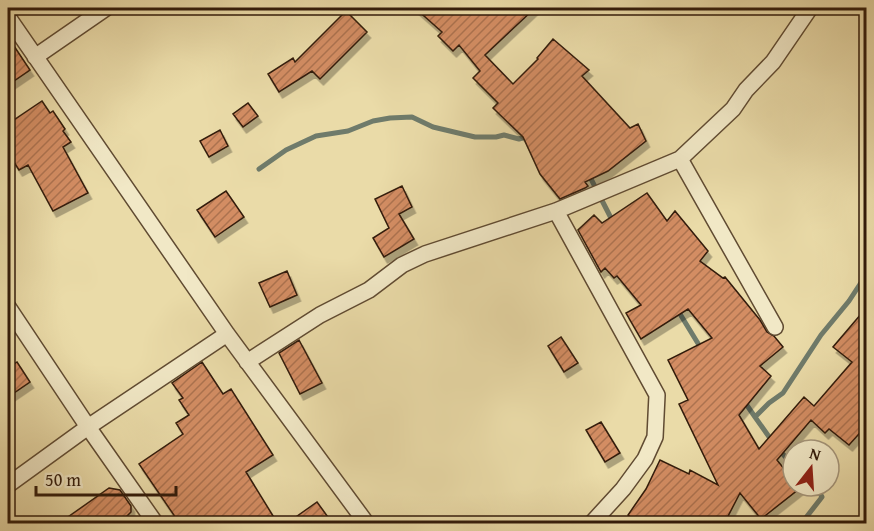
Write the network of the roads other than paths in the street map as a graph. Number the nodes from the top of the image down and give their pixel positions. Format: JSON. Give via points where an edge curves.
{"nodes":[{"id":1,"x":106,"y":8,"type":"edge"},
{"id":2,"x":810,"y":8,"type":"edge"},
{"id":3,"x":8,"y":17,"type":"edge"},
{"id":4,"x":35,"y":57,"type":"junction"},
{"id":5,"x":680,"y":159,"type":"junction"},
{"id":6,"x":556,"y":211,"type":"junction"},
{"id":7,"x":8,"y":307,"type":"edge"},
{"id":8,"x":775,"y":327,"type":"dead end"},
{"id":9,"x":227,"y":334,"type":"junction"},
{"id":10,"x":247,"y":362,"type":"junction"},
{"id":11,"x":88,"y":427,"type":"junction"},
{"id":12,"x":8,"y":485,"type":"edge"},
{"id":13,"x":156,"y":524,"type":"edge"},
{"id":14,"x":367,"y":524,"type":"edge"},
{"id":15,"x":591,"y":524,"type":"edge"}],
"edges":[{"from":1,"to":4,"type":"street"},
{"from":2,"to":5,"type":"street","via":[[773,62],[733,109]]},
{"from":3,"to":4,"type":"street"},
{"from":4,"to":9,"type":"street"},
{"from":5,"to":6,"type":"street"},
{"from":5,"to":8,"type":"street"},
{"from":6,"to":10,"type":"street","via":[[410,261],[369,290],[320,315]]},
{"from":6,"to":15,"type":"street","via":[[657,395],[655,437],[645,459]]},
{"from":7,"to":11,"type":"street"},
{"from":9,"to":10,"type":"street"},
{"from":9,"to":11,"type":"street"},
{"from":10,"to":14,"type":"street"},
{"from":11,"to":12,"type":"street"},
{"from":11,"to":13,"type":"street"}]}
